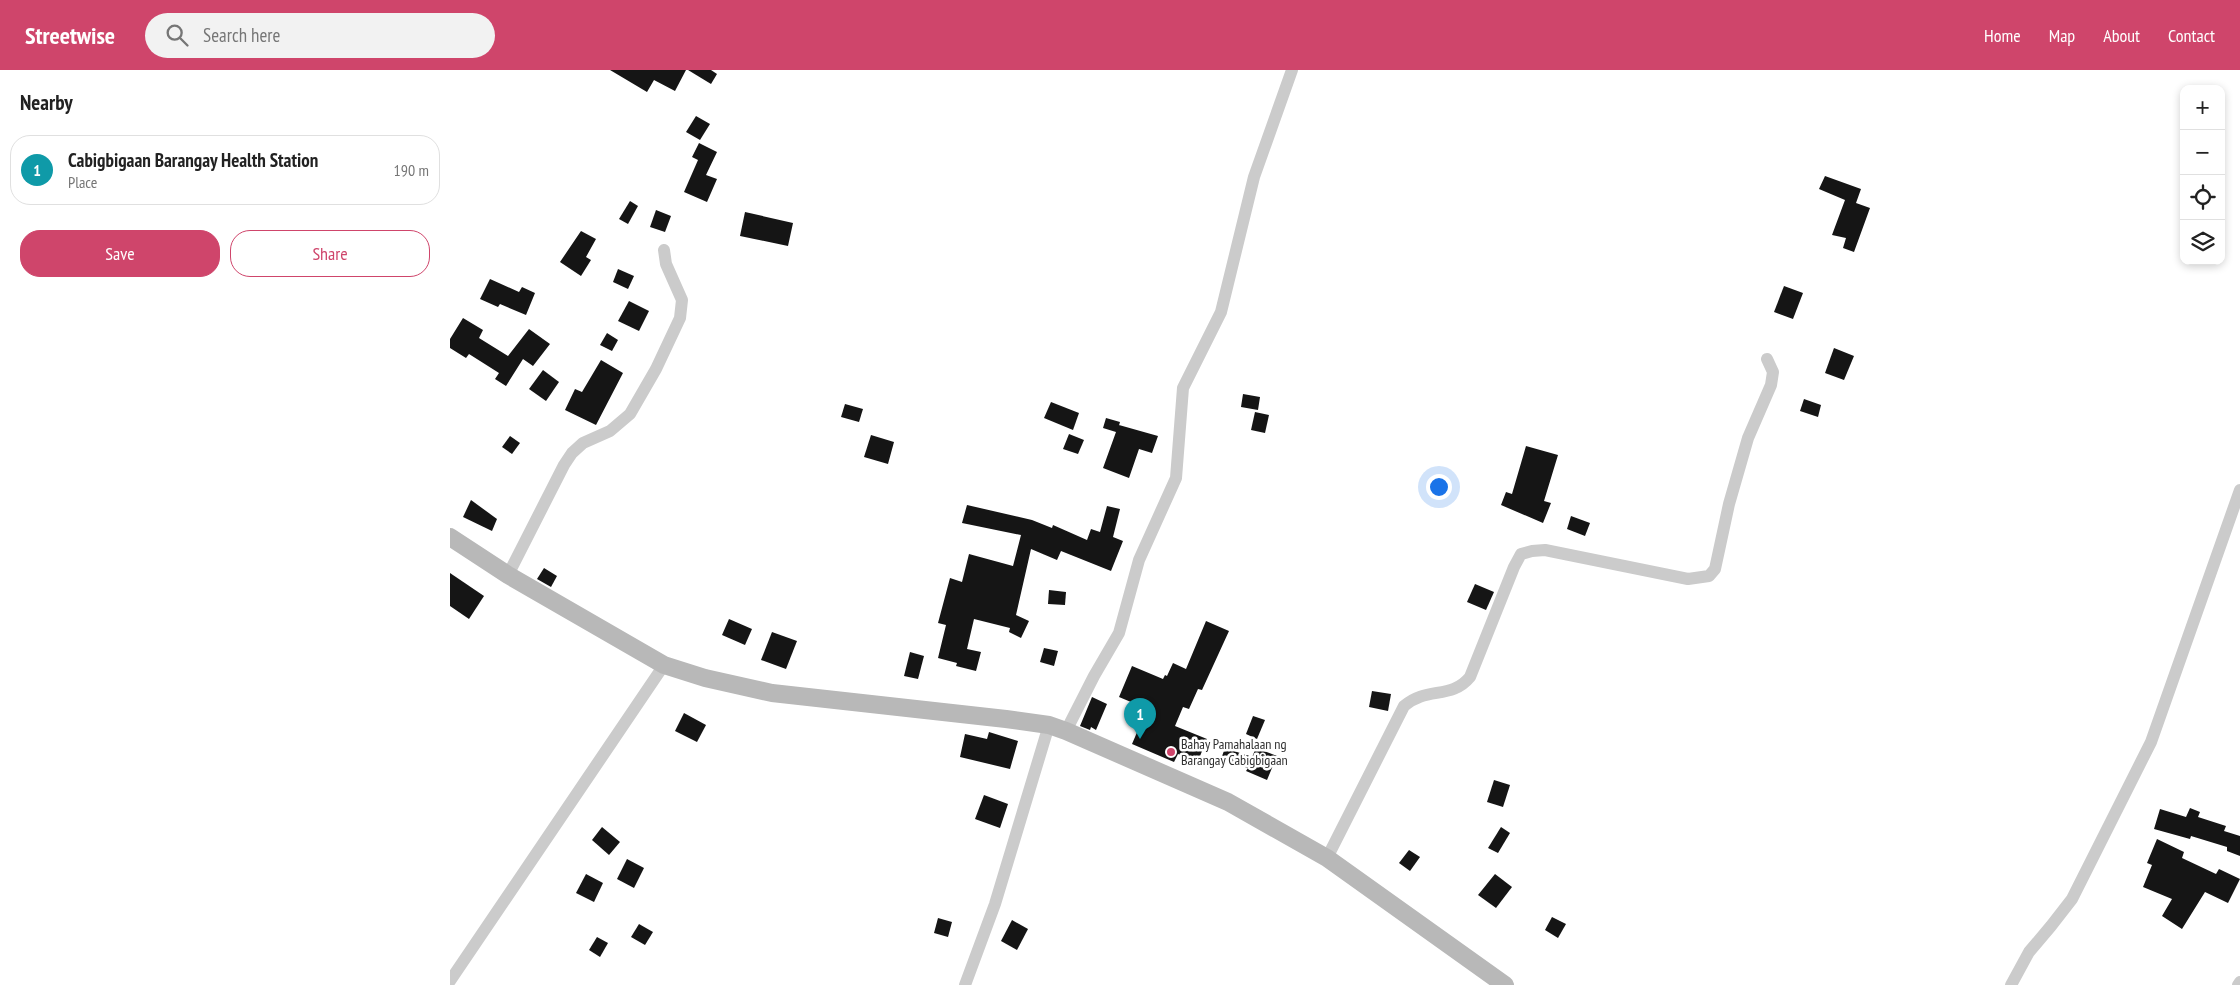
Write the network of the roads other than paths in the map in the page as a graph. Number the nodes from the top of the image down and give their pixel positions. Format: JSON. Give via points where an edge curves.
{"nodes":[{"id":1,"x":1292,"y":70,"type":"edge"},
{"id":2,"x":664,"y":250,"type":"dead end"},
{"id":3,"x":1768,"y":360,"type":"dead end"},
{"id":4,"x":2240,"y":490,"type":"edge"},
{"id":5,"x":450,"y":537,"type":"edge"},
{"id":6,"x":508,"y":575,"type":"junction"},
{"id":7,"x":664,"y":665,"type":"junction"},
{"id":8,"x":1058,"y":728,"type":"junction"},
{"id":9,"x":1327,"y":858,"type":"junction"},
{"id":10,"x":450,"y":982,"type":"edge"},
{"id":11,"x":965,"y":985,"type":"edge"},
{"id":12,"x":1505,"y":985,"type":"edge"},
{"id":13,"x":2011,"y":985,"type":"edge"}],
"edges":[{"from":1,"to":8,"type":"street","via":[[1254,177],[1221,312],[1183,388],[1176,478],[1138,560],[1119,633]]},
{"from":2,"to":6,"type":"street","via":[[682,308],[656,369],[630,414],[610,431],[583,443],[572,453]]},
{"from":3,"to":9,"type":"street","via":[[1772,372],[1771,385],[1748,438],[1728,504],[1715,569],[1709,576],[1688,579],[1545,550],[1521,554],[1470,676],[1462,686],[1413,698],[1404,706]]},
{"from":4,"to":13,"type":"street","via":[[2151,742],[2072,899],[2029,952]]},
{"from":5,"to":6,"type":"street"},
{"from":6,"to":7,"type":"street"},
{"from":7,"to":8,"type":"street","via":[[705,678],[772,692]]},
{"from":7,"to":10,"type":"street"},
{"from":8,"to":9,"type":"street","via":[[1228,802]]},
{"from":8,"to":11,"type":"street"},
{"from":9,"to":12,"type":"street"}]}
